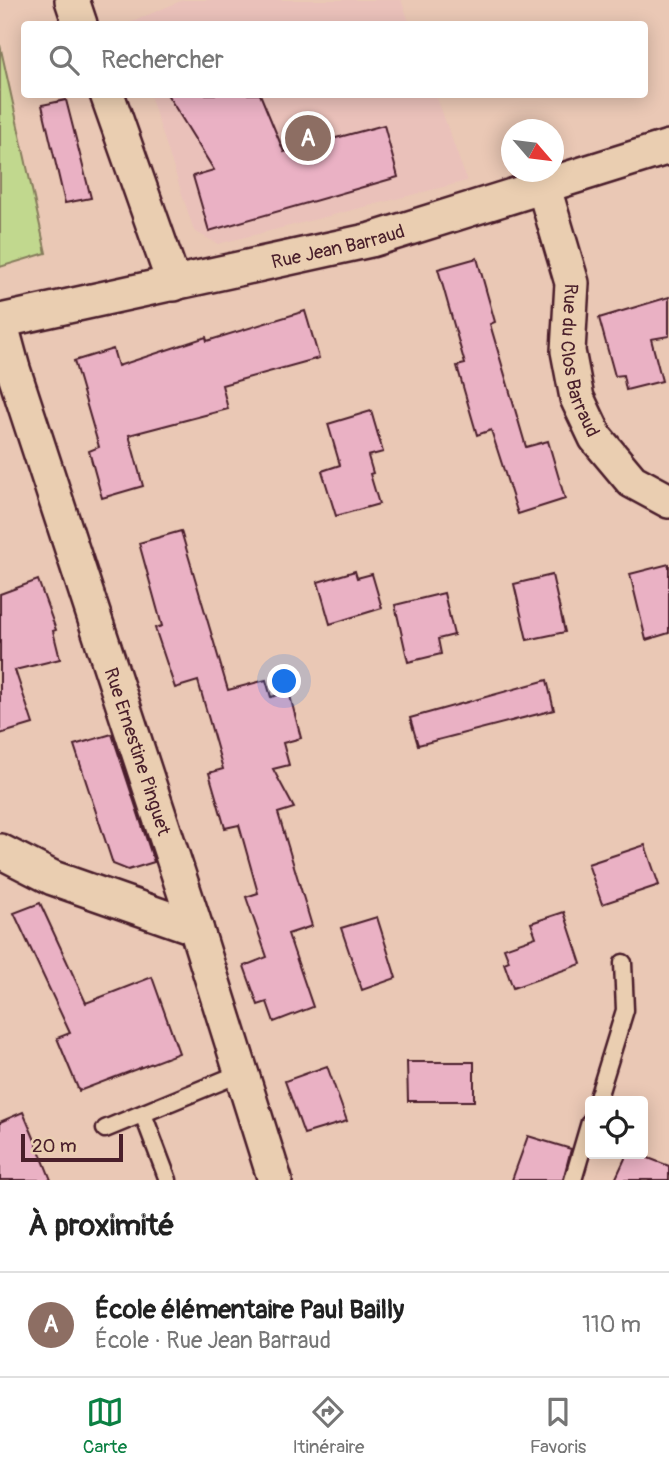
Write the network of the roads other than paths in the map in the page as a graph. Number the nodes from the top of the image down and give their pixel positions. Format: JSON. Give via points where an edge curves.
{"nodes":[{"id":1,"x":72,"y":0,"type":"edge"},
{"id":2,"x":79,"y":21,"type":"edge"},
{"id":3,"x":108,"y":98,"type":"edge"},
{"id":4,"x":669,"y":147,"type":"edge"},
{"id":5,"x":544,"y":188,"type":"junction"},
{"id":6,"x":174,"y":284,"type":"junction"},
{"id":7,"x":0,"y":321,"type":"edge"},
{"id":8,"x":669,"y":500,"type":"edge"},
{"id":9,"x":0,"y":851,"type":"edge"},
{"id":10,"x":196,"y":928,"type":"junction"},
{"id":11,"x":623,"y":963,"type":"dead end"},
{"id":12,"x":241,"y":1073,"type":"junction"},
{"id":13,"x":599,"y":1096,"type":"edge"},
{"id":14,"x":143,"y":1114,"type":"junction"},
{"id":15,"x":104,"y":1129,"type":"dead end"},
{"id":16,"x":585,"y":1139,"type":"edge"},
{"id":17,"x":168,"y":1180,"type":"edge"},
{"id":18,"x":275,"y":1180,"type":"edge"},
{"id":19,"x":573,"y":1180,"type":"edge"}],
"edges":[{"from":1,"to":2,"type":"street"},
{"from":3,"to":6,"type":"street"},
{"from":4,"to":5,"type":"street","name":"Rue Jean Barraud"},
{"from":5,"to":6,"type":"street","name":"Rue Jean Barraud","via":[[371,240]]},
{"from":5,"to":8,"type":"street","name":"Rue du Clos Barraud","via":[[572,283],[568,351],[578,398],[596,439],[632,481]]},
{"from":6,"to":7,"type":"street","name":"Rue Jean Barraud"},
{"from":7,"to":10,"type":"street","name":"Rue Ernestine Pinguet"},
{"from":9,"to":10,"type":"street","via":[[53,878]]},
{"from":10,"to":12,"type":"street","name":"Rue Ernestine Pinguet"},
{"from":11,"to":13,"type":"lane","via":[[625,1010]]},
{"from":12,"to":14,"type":"lane"},
{"from":12,"to":18,"type":"street","name":"Rue Ernestine Pinguet"},
{"from":14,"to":15,"type":"lane"},
{"from":14,"to":17,"type":"lane"},
{"from":16,"to":19,"type":"lane"}]}
